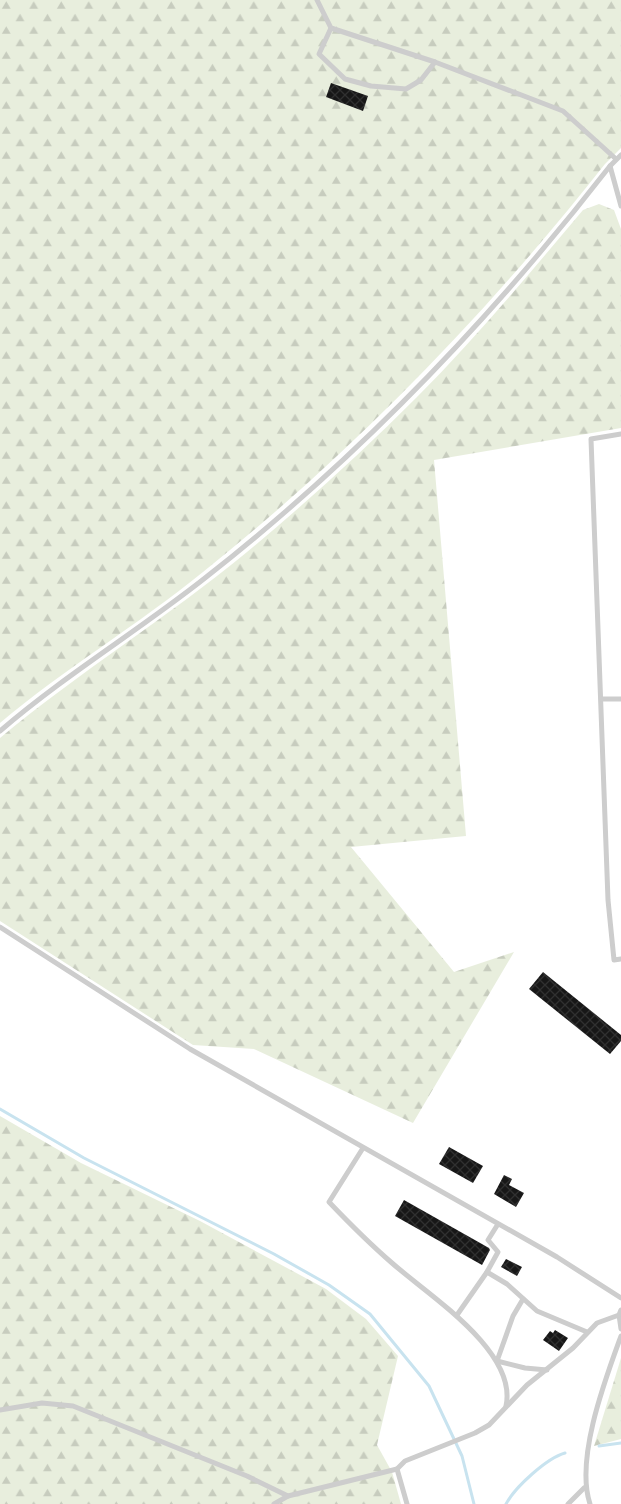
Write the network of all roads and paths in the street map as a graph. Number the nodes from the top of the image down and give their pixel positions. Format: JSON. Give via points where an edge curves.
{"nodes":[{"id":1,"x":317,"y":0,"type":"edge"},
{"id":2,"x":331,"y":28,"type":"junction"},
{"id":3,"x":435,"y":62,"type":"junction"},
{"id":4,"x":619,"y":157,"type":"edge"},
{"id":5,"x":610,"y":166,"type":"junction"},
{"id":6,"x":621,"y":206,"type":"edge"},
{"id":7,"x":621,"y":434,"type":"edge"},
{"id":8,"x":602,"y":699,"type":"junction"},
{"id":9,"x":621,"y":699,"type":"edge"},
{"id":10,"x":0,"y":731,"type":"edge"},
{"id":11,"x":0,"y":927,"type":"edge"},
{"id":12,"x":621,"y":959,"type":"edge"},
{"id":13,"x":363,"y":1148,"type":"junction"},
{"id":14,"x":498,"y":1224,"type":"junction"},
{"id":15,"x":487,"y":1272,"type":"junction"},
{"id":16,"x":621,"y":1298,"type":"edge"},
{"id":17,"x":523,"y":1299,"type":"junction"},
{"id":18,"x":620,"y":1313,"type":"edge"},
{"id":19,"x":457,"y":1315,"type":"junction"},
{"id":20,"x":621,"y":1329,"type":"edge"},
{"id":21,"x":588,"y":1332,"type":"junction"},
{"id":22,"x":621,"y":1336,"type":"edge"},
{"id":23,"x":497,"y":1360,"type":"junction"},
{"id":24,"x":548,"y":1370,"type":"junction"},
{"id":25,"x":506,"y":1407,"type":"junction"},
{"id":26,"x":0,"y":1410,"type":"edge"},
{"id":27,"x":397,"y":1469,"type":"junction"},
{"id":28,"x":584,"y":1488,"type":"junction"},
{"id":29,"x":288,"y":1496,"type":"junction"},
{"id":30,"x":274,"y":1504,"type":"edge"},
{"id":31,"x":407,"y":1504,"type":"edge"},
{"id":32,"x":568,"y":1504,"type":"edge"},
{"id":33,"x":590,"y":1504,"type":"edge"}],
"edges":[{"from":1,"to":2,"type":"lane"},
{"from":2,"to":3,"type":"lane"},
{"from":2,"to":3,"type":"lane","via":[[320,54],[345,79],[371,86],[406,89],[421,80]]},
{"from":3,"to":4,"type":"lane","via":[[564,111]]},
{"from":4,"to":5,"type":"lane"},
{"from":5,"to":6,"type":"lane"},
{"from":5,"to":10,"type":"lane","via":[[483,318],[414,392],[344,459],[206,578],[32,704]]},
{"from":7,"to":8,"type":"lane","via":[[591,440]]},
{"from":8,"to":9,"type":"lane"},
{"from":8,"to":12,"type":"lane","via":[[608,900],[614,960]]},
{"from":11,"to":13,"type":"lane","via":[[190,1049]]},
{"from":13,"to":14,"type":"lane"},
{"from":13,"to":19,"type":"lane","via":[[328,1202],[393,1264]]},
{"from":14,"to":15,"type":"lane","via":[[488,1240],[498,1252]]},
{"from":14,"to":16,"type":"lane"},
{"from":15,"to":17,"type":"lane"},
{"from":15,"to":19,"type":"lane"},
{"from":17,"to":21,"type":"lane","via":[[545,1316]]},
{"from":17,"to":23,"type":"lane","via":[[513,1316]]},
{"from":18,"to":20,"type":"lane"},
{"from":18,"to":21,"type":"lane","via":[[604,1319]]},
{"from":19,"to":23,"type":"lane"},
{"from":21,"to":24,"type":"lane"},
{"from":22,"to":28,"type":"lane","via":[[591,1434]]},
{"from":23,"to":24,"type":"lane"},
{"from":23,"to":25,"type":"lane","via":[[507,1384]]},
{"from":24,"to":25,"type":"lane","via":[[527,1385]]},
{"from":25,"to":27,"type":"lane","via":[[489,1425],[475,1433],[405,1461]]},
{"from":26,"to":29,"type":"lane","via":[[42,1403],[73,1406],[247,1476]]},
{"from":27,"to":29,"type":"lane"},
{"from":27,"to":31,"type":"lane"},
{"from":28,"to":32,"type":"lane"},
{"from":28,"to":33,"type":"lane"},
{"from":29,"to":30,"type":"lane"}]}
